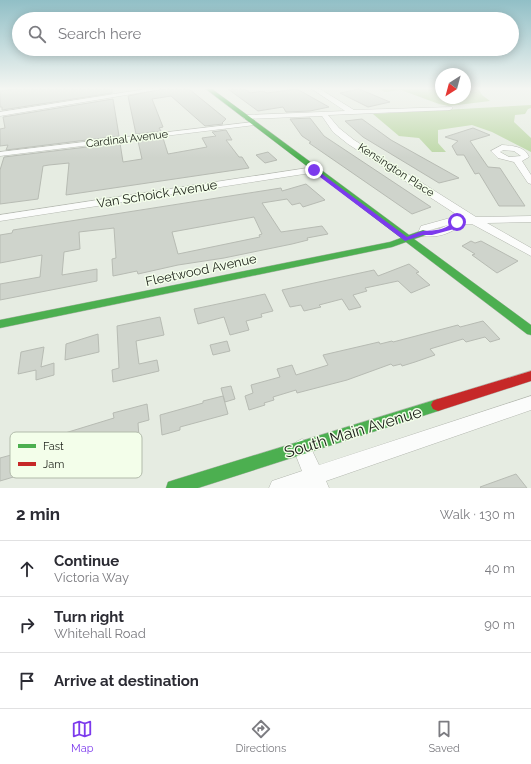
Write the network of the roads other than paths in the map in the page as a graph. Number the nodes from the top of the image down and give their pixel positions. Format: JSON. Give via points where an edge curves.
{"nodes":[{"id":1,"x":14,"y":112,"type":"edge"},
{"id":2,"x":237,"y":112,"type":"edge"},
{"id":3,"x":352,"y":112,"type":"joint"},
{"id":4,"x":358,"y":112,"type":"edge"},
{"id":5,"x":323,"y":113,"type":"junction"},
{"id":6,"x":0,"y":114,"type":"edge"},
{"id":7,"x":245,"y":118,"type":"junction"},
{"id":8,"x":253,"y":124,"type":"junction"},
{"id":9,"x":0,"y":154,"type":"edge"},
{"id":10,"x":516,"y":160,"type":"dead end"},
{"id":11,"x":314,"y":170,"type":"junction"},
{"id":12,"x":531,"y":181,"type":"edge"},
{"id":13,"x":0,"y":218,"type":"edge"},
{"id":14,"x":531,"y":219,"type":"edge"},
{"id":15,"x":475,"y":220,"type":"junction"},
{"id":16,"x":423,"y":233,"type":"joint"},
{"id":17,"x":407,"y":239,"type":"junction"},
{"id":18,"x":531,"y":253,"type":"edge"},
{"id":19,"x":0,"y":324,"type":"edge"},
{"id":20,"x":531,"y":331,"type":"edge"},
{"id":21,"x":531,"y":376,"type":"edge"},
{"id":22,"x":531,"y":403,"type":"edge"},
{"id":23,"x":302,"y":448,"type":"junction"},
{"id":24,"x":317,"y":482,"type":"edge"},
{"id":25,"x":174,"y":488,"type":"edge"},
{"id":26,"x":279,"y":488,"type":"edge"}],
"edges":[{"from":1,"to":6,"type":"street"},
{"from":2,"to":7,"type":"street"},
{"from":3,"to":4,"type":"street"},
{"from":3,"to":5,"type":"street"},
{"from":5,"to":7,"type":"street"},
{"from":5,"to":15,"type":"street","name":"Kensington Place","via":[[336,130],[348,140]]},
{"from":7,"to":8,"type":"street"},
{"from":8,"to":9,"type":"street","name":"Cardinal Avenue"},
{"from":8,"to":11,"type":"street"},
{"from":10,"to":12,"type":"street"},
{"from":11,"to":13,"type":"street","name":"Van Schoick Avenue"},
{"from":11,"to":17,"type":"street"},
{"from":14,"to":15,"type":"street"},
{"from":15,"to":16,"type":"street","via":[[444,222],[425,228]]},
{"from":15,"to":18,"type":"street","name":"Kensington Place"},
{"from":16,"to":17,"type":"street","name":"Fleetwood Avenue"},
{"from":17,"to":19,"type":"street","name":"Fleetwood Avenue"},
{"from":17,"to":20,"type":"street"},
{"from":21,"to":23,"type":"street","name":"South Main Avenue"},
{"from":22,"to":24,"type":"street","name":"South Main Avenue"},
{"from":23,"to":24,"type":"street"},
{"from":23,"to":25,"type":"street","name":"South Main Avenue"},
{"from":24,"to":26,"type":"street","name":"South Main Avenue"}]}
